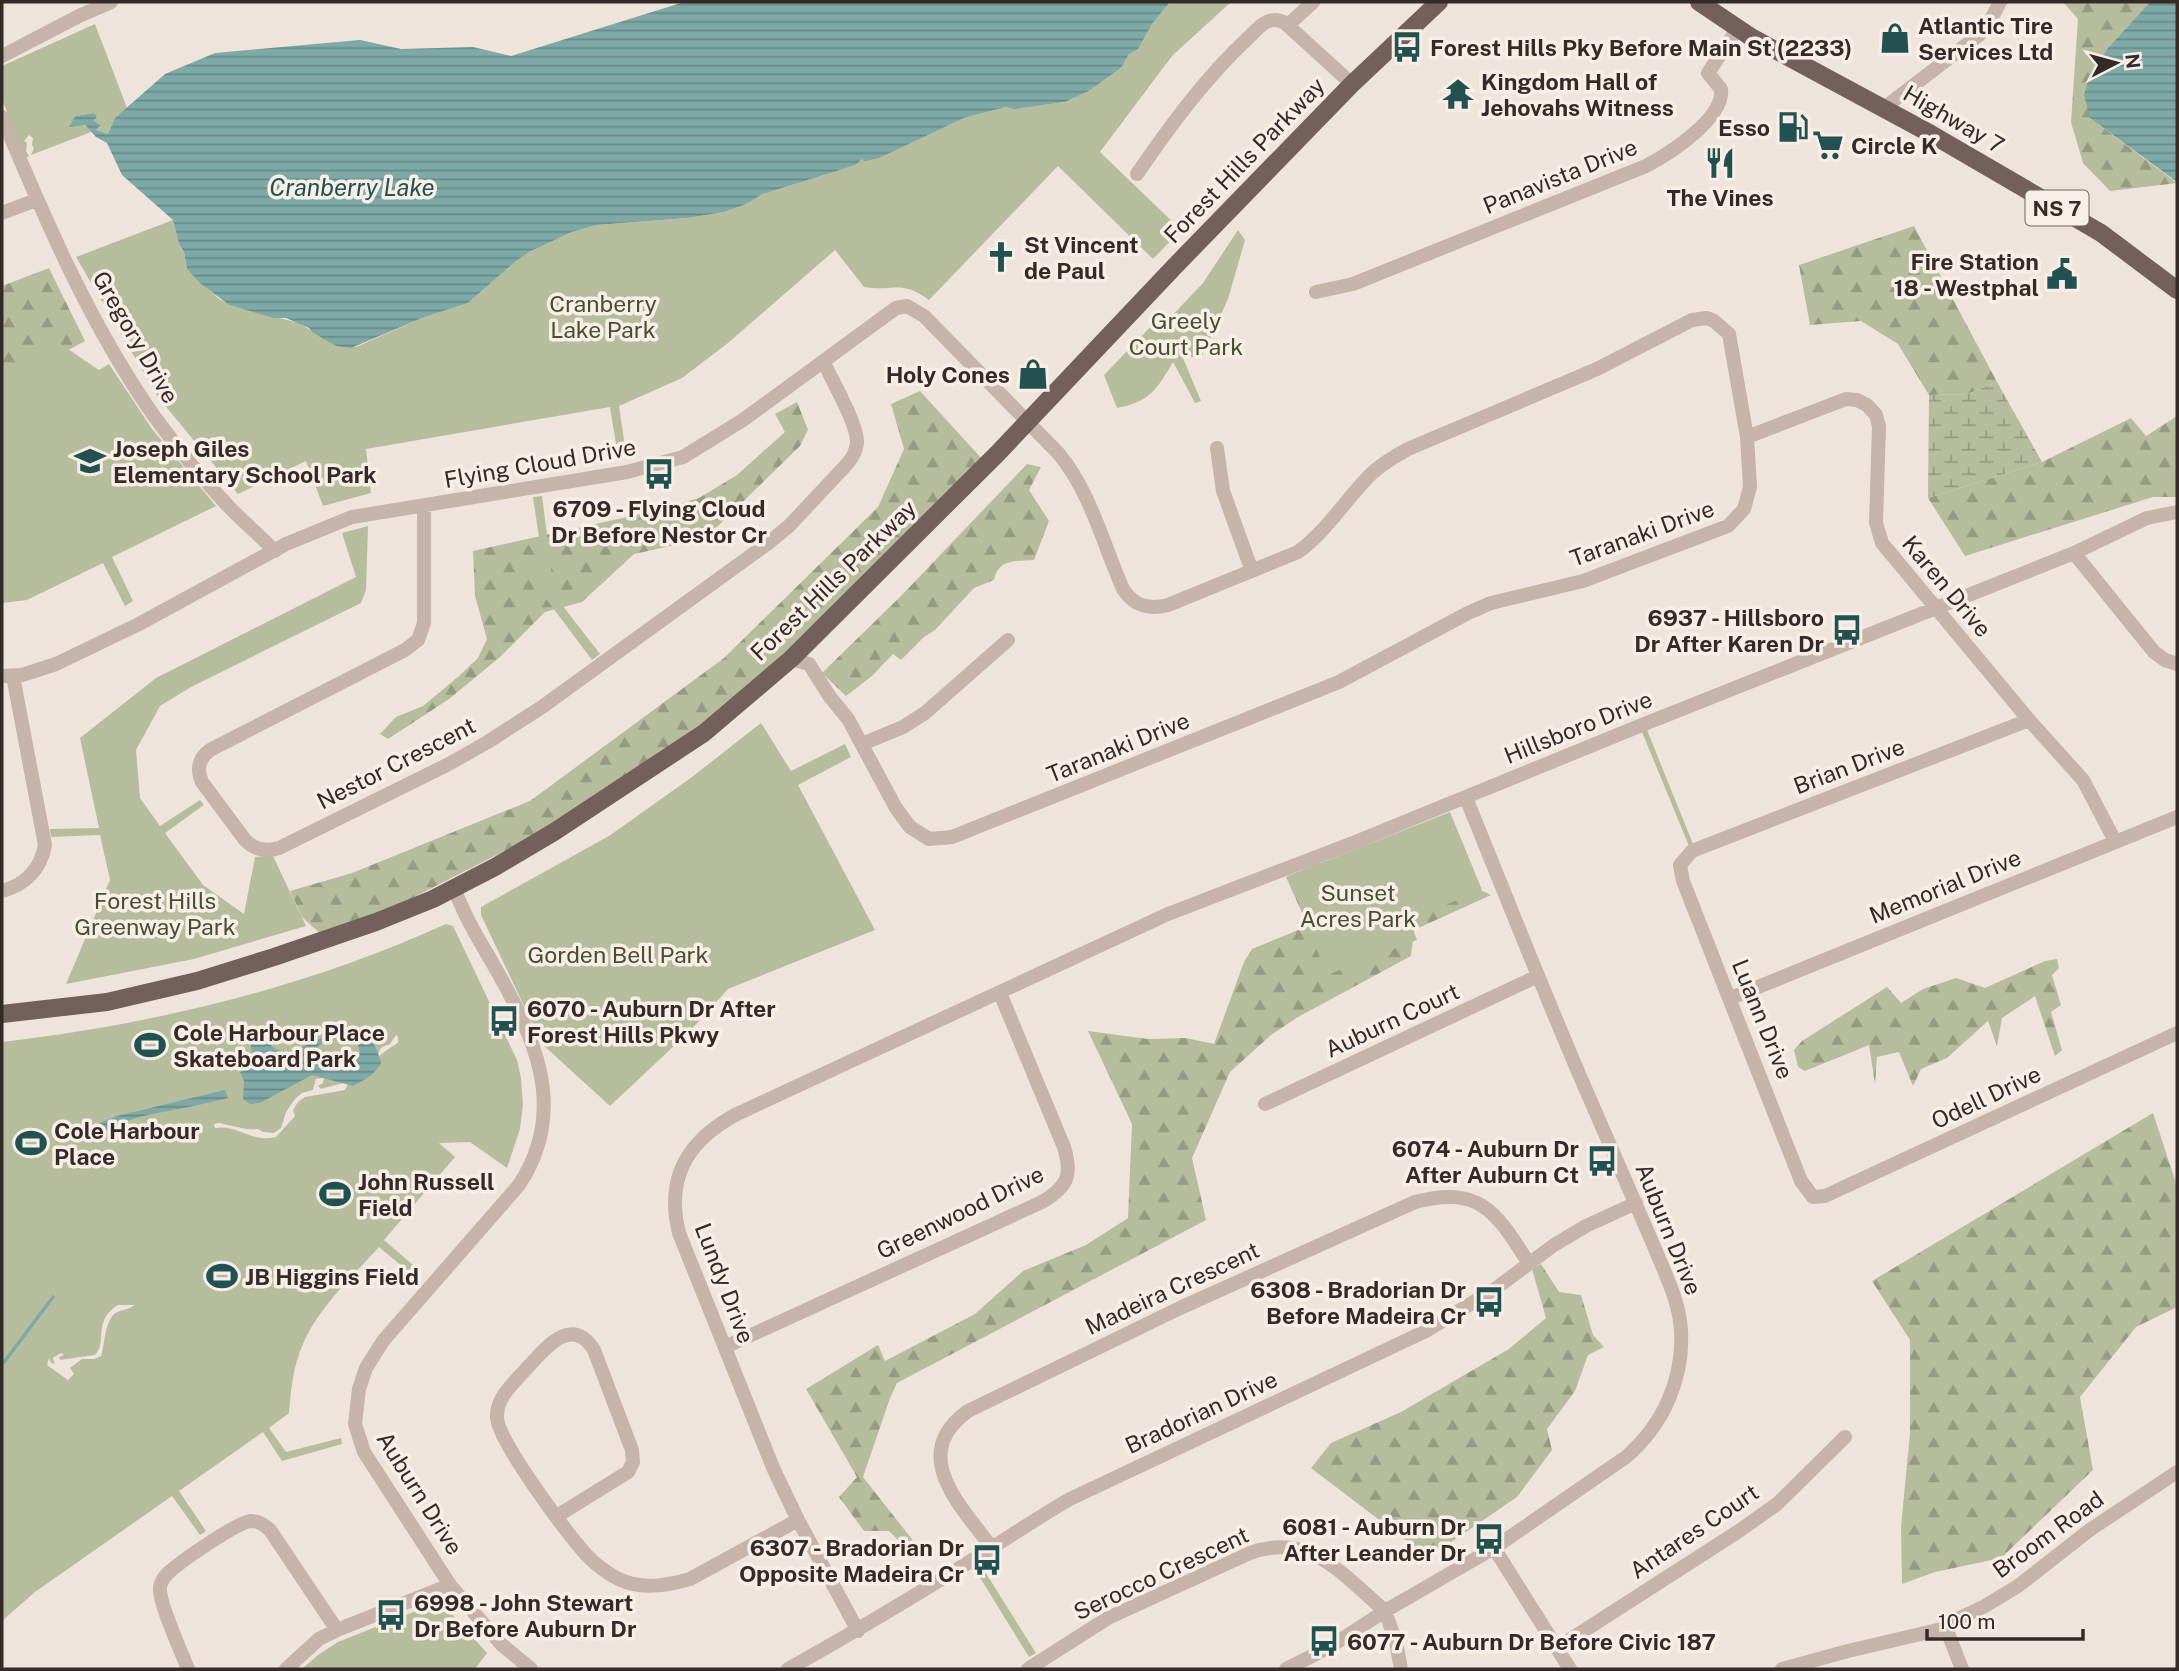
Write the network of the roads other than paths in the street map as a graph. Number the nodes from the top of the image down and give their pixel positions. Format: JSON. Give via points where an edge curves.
{"nodes":[{"id":1,"x":111,"y":2,"type":"edge"},
{"id":2,"x":1313,"y":2,"type":"edge"},
{"id":3,"x":1439,"y":2,"type":"edge"},
{"id":4,"x":1699,"y":2,"type":"edge"},
{"id":5,"x":2000,"y":2,"type":"edge"},
{"id":6,"x":1288,"y":25,"type":"junction"},
{"id":7,"x":1738,"y":28,"type":"junction"},
{"id":8,"x":2,"y":56,"type":"edge"},
{"id":9,"x":1352,"y":84,"type":"junction"},
{"id":10,"x":1884,"y":108,"type":"junction"},
{"id":11,"x":2,"y":117,"type":"edge"},
{"id":12,"x":1137,"y":174,"type":"dead end"},
{"id":13,"x":36,"y":200,"type":"junction"},
{"id":14,"x":2,"y":213,"type":"edge"},
{"id":15,"x":2177,"y":290,"type":"edge"},
{"id":16,"x":1316,"y":292,"type":"dead end"},
{"id":17,"x":823,"y":361,"type":"junction"},
{"id":18,"x":1028,"y":421,"type":"junction"},
{"id":19,"x":1747,"y":437,"type":"junction"},
{"id":20,"x":1217,"y":448,"type":"dead end"},
{"id":21,"x":424,"y":506,"type":"junction"},
{"id":22,"x":2177,"y":512,"type":"edge"},
{"id":23,"x":275,"y":551,"type":"junction"},
{"id":24,"x":2074,"y":553,"type":"junction"},
{"id":25,"x":1252,"y":571,"type":"junction"},
{"id":26,"x":1936,"y":607,"type":"junction"},
{"id":27,"x":1008,"y":640,"type":"dead end"},
{"id":28,"x":791,"y":659,"type":"junction"},
{"id":29,"x":2177,"y":664,"type":"edge"},
{"id":30,"x":7,"y":676,"type":"edge"},
{"id":31,"x":2029,"y":720,"type":"junction"},
{"id":32,"x":862,"y":744,"type":"junction"},
{"id":33,"x":1466,"y":798,"type":"junction"},
{"id":34,"x":2177,"y":817,"type":"edge"},
{"id":35,"x":2115,"y":841,"type":"junction"},
{"id":36,"x":1686,"y":855,"type":"joint"},
{"id":37,"x":454,"y":887,"type":"junction"},
{"id":38,"x":2,"y":891,"type":"edge"},
{"id":39,"x":1538,"y":976,"type":"junction"},
{"id":40,"x":1000,"y":993,"type":"junction"},
{"id":41,"x":129,"y":996,"type":"junction"},
{"id":42,"x":1731,"y":998,"type":"junction"},
{"id":43,"x":2,"y":1004,"type":"edge"},
{"id":44,"x":2,"y":1014,"type":"edge"},
{"id":45,"x":2177,"y":1033,"type":"edge"},
{"id":46,"x":1265,"y":1104,"type":"dead end"},
{"id":47,"x":1813,"y":1197,"type":"joint"},
{"id":48,"x":1636,"y":1203,"type":"junction"},
{"id":49,"x":1528,"y":1262,"type":"junction"},
{"id":50,"x":725,"y":1347,"type":"junction"},
{"id":51,"x":1845,"y":1437,"type":"dead end"},
{"id":52,"x":2177,"y":1472,"type":"edge"},
{"id":53,"x":557,"y":1516,"type":"junction"},
{"id":54,"x":798,"y":1520,"type":"junction"},
{"id":55,"x":992,"y":1548,"type":"junction"},
{"id":56,"x":1494,"y":1548,"type":"junction"},
{"id":57,"x":450,"y":1585,"type":"junction"},
{"id":58,"x":1385,"y":1611,"type":"junction"},
{"id":59,"x":1945,"y":1628,"type":"junction"},
{"id":60,"x":337,"y":1630,"type":"junction"},
{"id":61,"x":858,"y":1630,"type":"junction"},
{"id":62,"x":1557,"y":1648,"type":"junction"},
{"id":63,"x":188,"y":1669,"type":"edge"},
{"id":64,"x":286,"y":1669,"type":"edge"},
{"id":65,"x":531,"y":1669,"type":"edge"},
{"id":66,"x":788,"y":1669,"type":"edge"},
{"id":67,"x":1028,"y":1669,"type":"edge"},
{"id":68,"x":1286,"y":1669,"type":"edge"},
{"id":69,"x":1401,"y":1669,"type":"edge"},
{"id":70,"x":1570,"y":1669,"type":"edge"},
{"id":71,"x":1782,"y":1669,"type":"edge"},
{"id":72,"x":1962,"y":1669,"type":"edge"}],
"edges":[{"from":1,"to":8,"type":"street"},
{"from":2,"to":6,"type":"street"},
{"from":3,"to":9,"type":"main road","name":"Forest Hills Parkway"},
{"from":4,"to":7,"type":"main road","name":"Highway 7","number":"NS 7"},
{"from":5,"to":10,"type":"street","via":[[1979,35]]},
{"from":6,"to":9,"type":"street"},
{"from":6,"to":12,"type":"street","via":[[1268,21],[1238,48],[1169,127]]},
{"from":7,"to":10,"type":"main road","name":"Highway 7","number":"NS 7"},
{"from":7,"to":16,"type":"street","name":"Panavista Drive","via":[[1708,73],[1721,89],[1721,102],[1673,151],[1353,284]]},
{"from":9,"to":18,"type":"main road","name":"Forest Hills Parkway"},
{"from":10,"to":15,"type":"main road","name":"Highway 7","number":"NS 7","via":[[2101,233]]},
{"from":11,"to":13,"type":"street","name":"Gregory Drive"},
{"from":13,"to":14,"type":"street"},
{"from":13,"to":23,"type":"street","name":"Gregory Drive","via":[[112,349],[155,416],[229,507]]},
{"from":17,"to":18,"type":"street","name":"Flying Cloud Drive","via":[[888,312],[907,306],[924,316]]},
{"from":17,"to":21,"type":"street","name":"Flying Cloud Drive","via":[[684,457],[627,472]]},
{"from":17,"to":21,"type":"street","name":"Nestor Crescent","via":[[857,443],[850,461],[789,526],[486,743],[279,848],[254,847],[202,782],[201,761],[210,750],[418,640],[424,623]]},
{"from":18,"to":25,"type":"street","name":"Taranaki Drive","via":[[1076,477],[1122,589],[1132,601],[1161,607]]},
{"from":18,"to":28,"type":"main road","name":"Forest Hills Parkway"},
{"from":19,"to":25,"type":"street","name":"Taranaki Drive","via":[[1729,334],[1707,318],[1688,321],[1627,355],[1408,449],[1370,475],[1313,541]]},
{"from":19,"to":26,"type":"street","name":"Karen Drive","via":[[1840,400],[1857,400],[1872,410],[1878,420],[1878,535]]},
{"from":19,"to":32,"type":"street","name":"Taranaki Drive","via":[[1749,497],[1741,514],[1724,528],[1583,581],[1491,603],[1339,682],[952,837],[929,839],[910,827]]},
{"from":20,"to":25,"type":"street","via":[[1223,491]]},
{"from":21,"to":23,"type":"street","name":"Flying Cloud Drive","via":[[352,517]]},
{"from":22,"to":24,"type":"street","name":"Hillsboro Drive","via":[[2147,518]]},
{"from":23,"to":30,"type":"street","name":"Flying Cloud Drive","via":[[63,661],[40,671]]},
{"from":24,"to":26,"type":"street","name":"Hillsboro Drive"},
{"from":24,"to":29,"type":"street","via":[[2154,653]]},
{"from":26,"to":31,"type":"street","name":"Karen Drive"},
{"from":26,"to":33,"type":"street","name":"Hillsboro Drive"},
{"from":27,"to":32,"type":"street","via":[[925,713]]},
{"from":28,"to":32,"type":"street","name":"Taranaki Drive","via":[[809,664]]},
{"from":28,"to":37,"type":"main road","name":"Forest Hills Parkway","via":[[704,733],[650,771],[495,867]]},
{"from":30,"to":38,"type":"street","via":[[45,845],[27,879]]},
{"from":31,"to":35,"type":"street","name":"Karen Drive","via":[[2083,780]]},
{"from":31,"to":36,"type":"street","name":"Brian Drive"},
{"from":33,"to":39,"type":"street","name":"Auburn Drive"},
{"from":33,"to":40,"type":"street","name":"Hillsboro Drive","via":[[1168,914]]},
{"from":34,"to":35,"type":"street","name":"Memorial Drive"},
{"from":35,"to":42,"type":"street","name":"Memorial Drive"},
{"from":36,"to":42,"type":"street","name":"Luann Drive","via":[[1681,865],[1683,881]]},
{"from":37,"to":41,"type":"main road","name":"Forest Hills Parkway","via":[[376,922],[274,957]]},
{"from":37,"to":57,"type":"street","name":"Auburn Drive","via":[[536,1055],[543,1084],[543,1124],[536,1153],[519,1185],[376,1351],[359,1389],[355,1417],[364,1452]]},
{"from":39,"to":46,"type":"street","name":"Auburn Court"},
{"from":39,"to":48,"type":"street","name":"Auburn Drive"},
{"from":40,"to":50,"type":"street","name":"Lundy Drive","via":[[737,1114],[693,1147],[676,1188],[675,1218]]},
{"from":40,"to":50,"type":"street","name":"Greenwood Drive","via":[[1064,1147],[1069,1171],[1061,1189],[1029,1208]]},
{"from":41,"to":43,"type":"main road","name":"Forest Hills Parkway","via":[[111,990]]},
{"from":41,"to":44,"type":"main road","name":"Forest Hills Parkway"},
{"from":42,"to":47,"type":"street","name":"Luann Drive","via":[[1801,1181]]},
{"from":45,"to":47,"type":"street","name":"Odell Drive","via":[[1825,1196]]},
{"from":48,"to":49,"type":"street","name":"Bradorian Drive","via":[[1586,1226]]},
{"from":48,"to":56,"type":"street","name":"Auburn Drive","via":[[1679,1317],[1681,1355],[1672,1393],[1634,1450]]},
{"from":49,"to":55,"type":"street","name":"Bradorian Drive","via":[[1495,1289],[1426,1331],[1070,1499]]},
{"from":49,"to":55,"type":"street","name":"Madeira Crescent","via":[[1501,1221],[1484,1206],[1452,1196],[1423,1200],[1180,1308],[968,1411],[951,1426],[942,1448],[941,1469],[945,1483]]},
{"from":50,"to":54,"type":"street","name":"Lundy Drive"},
{"from":51,"to":62,"type":"street","name":"Antares Court","via":[[1777,1504]]},
{"from":52,"to":59,"type":"street","name":"Broom Road","via":[[2091,1529],[2018,1586]]},
{"from":53,"to":53,"type":"street","via":[[501,1433],[496,1414],[500,1400],[551,1342],[569,1335],[592,1348],[634,1459],[628,1472]]},
{"from":53,"to":54,"type":"street","via":[[584,1552],[612,1574],[626,1582],[662,1586],[690,1579]]},
{"from":54,"to":61,"type":"street","name":"Lundy Drive"},
{"from":55,"to":61,"type":"street","name":"Bradorian Drive"},
{"from":56,"to":58,"type":"street","name":"Auburn Drive"},
{"from":56,"to":62,"type":"street"},
{"from":57,"to":60,"type":"street"},
{"from":57,"to":65,"type":"street","name":"Auburn Drive","via":[[501,1644]]},
{"from":58,"to":67,"type":"street","name":"Serocco Crescent","via":[[1318,1556],[1296,1548],[1273,1547],[1108,1618]]},
{"from":58,"to":68,"type":"street","name":"Auburn Drive"},
{"from":58,"to":69,"type":"street"},
{"from":59,"to":71,"type":"street","name":"Broom Road"},
{"from":59,"to":72,"type":"street"},
{"from":60,"to":63,"type":"street","via":[[270,1530],[260,1522],[247,1522],[176,1567],[161,1584],[161,1599]]},
{"from":60,"to":64,"type":"street"},
{"from":61,"to":66,"type":"street","name":"Bradorian Drive"},
{"from":62,"to":70,"type":"street"}]}
